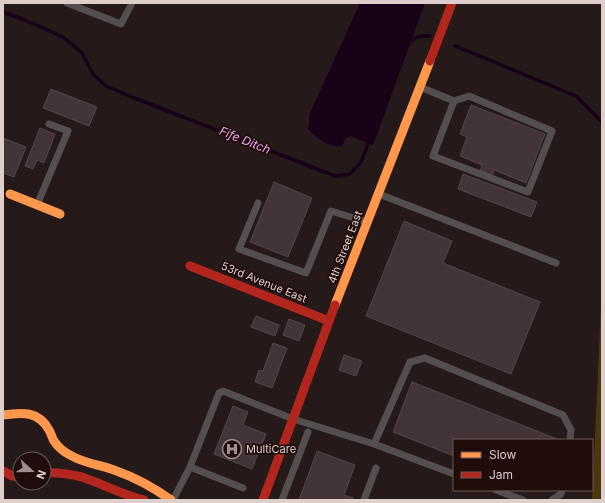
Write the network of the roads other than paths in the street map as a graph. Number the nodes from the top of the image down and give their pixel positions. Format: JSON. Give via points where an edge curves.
{"nodes":[{"id":1,"x":67,"y":3,"type":"edge"},
{"id":2,"x":132,"y":3,"type":"edge"},
{"id":3,"x":452,"y":3,"type":"edge"},
{"id":4,"x":420,"y":87,"type":"junction"},
{"id":5,"x":454,"y":101,"type":"junction"},
{"id":6,"x":49,"y":124,"type":"dead end"},
{"id":7,"x":7,"y":193,"type":"edge"},
{"id":8,"x":378,"y":194,"type":"junction"},
{"id":9,"x":258,"y":203,"type":"dead end"},
{"id":10,"x":37,"y":205,"type":"junction"},
{"id":11,"x":60,"y":214,"type":"dead end"},
{"id":12,"x":367,"y":222,"type":"junction"},
{"id":13,"x":556,"y":263,"type":"dead end"},
{"id":14,"x":190,"y":266,"type":"dead end"},
{"id":15,"x":329,"y":321,"type":"junction"},
{"id":16,"x":3,"y":415,"type":"edge"},
{"id":17,"x":294,"y":419,"type":"junction"},
{"id":18,"x":308,"y":432,"type":"dead end"},
{"id":19,"x":570,"y":439,"type":"edge"},
{"id":20,"x":374,"y":444,"type":"junction"},
{"id":21,"x":288,"y":457,"type":"junction"},
{"id":22,"x":190,"y":467,"type":"junction"},
{"id":23,"x":376,"y":468,"type":"dead end"},
{"id":24,"x":3,"y":471,"type":"edge"},
{"id":25,"x":52,"y":473,"type":"edge"},
{"id":26,"x":453,"y":474,"type":"edge"},
{"id":27,"x":12,"y":476,"type":"edge"},
{"id":28,"x":243,"y":488,"type":"dead end"},
{"id":29,"x":499,"y":491,"type":"edge"},
{"id":30,"x":562,"y":491,"type":"edge"},
{"id":31,"x":144,"y":500,"type":"edge"},
{"id":32,"x":172,"y":500,"type":"edge"},
{"id":33,"x":263,"y":500,"type":"edge"},
{"id":34,"x":282,"y":500,"type":"edge"},
{"id":35,"x":364,"y":500,"type":"edge"},
{"id":36,"x":523,"y":500,"type":"edge"},
{"id":37,"x":552,"y":500,"type":"edge"}],
"edges":[{"from":1,"to":2,"type":"lane","via":[[121,24]]},
{"from":3,"to":4,"type":"street","name":"4th Street East"},
{"from":4,"to":5,"type":"lane"},
{"from":4,"to":8,"type":"street","name":"4th Street East"},
{"from":5,"to":5,"type":"lane","via":[[469,96],[552,131],[528,192],[433,156]]},
{"from":6,"to":10,"type":"lane","via":[[68,131]]},
{"from":7,"to":10,"type":"street"},
{"from":8,"to":12,"type":"street","name":"4th Street East"},
{"from":8,"to":13,"type":"lane"},
{"from":9,"to":12,"type":"lane","via":[[239,249],[306,273],[331,211]]},
{"from":10,"to":11,"type":"street"},
{"from":12,"to":15,"type":"street","name":"4th Street East"},
{"from":14,"to":15,"type":"street","name":"53rd Avenue East"},
{"from":15,"to":17,"type":"street","name":"4th Street East"},
{"from":16,"to":32,"type":"street","via":[[20,412],[32,415],[42,421],[59,447],[72,456],[142,482]]},
{"from":17,"to":20,"type":"lane"},
{"from":17,"to":21,"type":"street","name":"4th Street East"},
{"from":17,"to":22,"type":"lane","via":[[223,391],[219,393]]},
{"from":18,"to":21,"type":"lane"},
{"from":19,"to":20,"type":"lane","via":[[571,430],[563,414],[425,358],[410,362]]},
{"from":20,"to":26,"type":"lane"},
{"from":21,"to":33,"type":"street","name":"4th Street East"},
{"from":21,"to":34,"type":"lane"},
{"from":22,"to":28,"type":"lane"},
{"from":22,"to":32,"type":"lane"},
{"from":23,"to":35,"type":"lane"},
{"from":24,"to":27,"type":"street"},
{"from":25,"to":31,"type":"street","via":[[80,477]]},
{"from":29,"to":36,"type":"lane"},
{"from":30,"to":37,"type":"lane","via":[[562,494]]}]}
